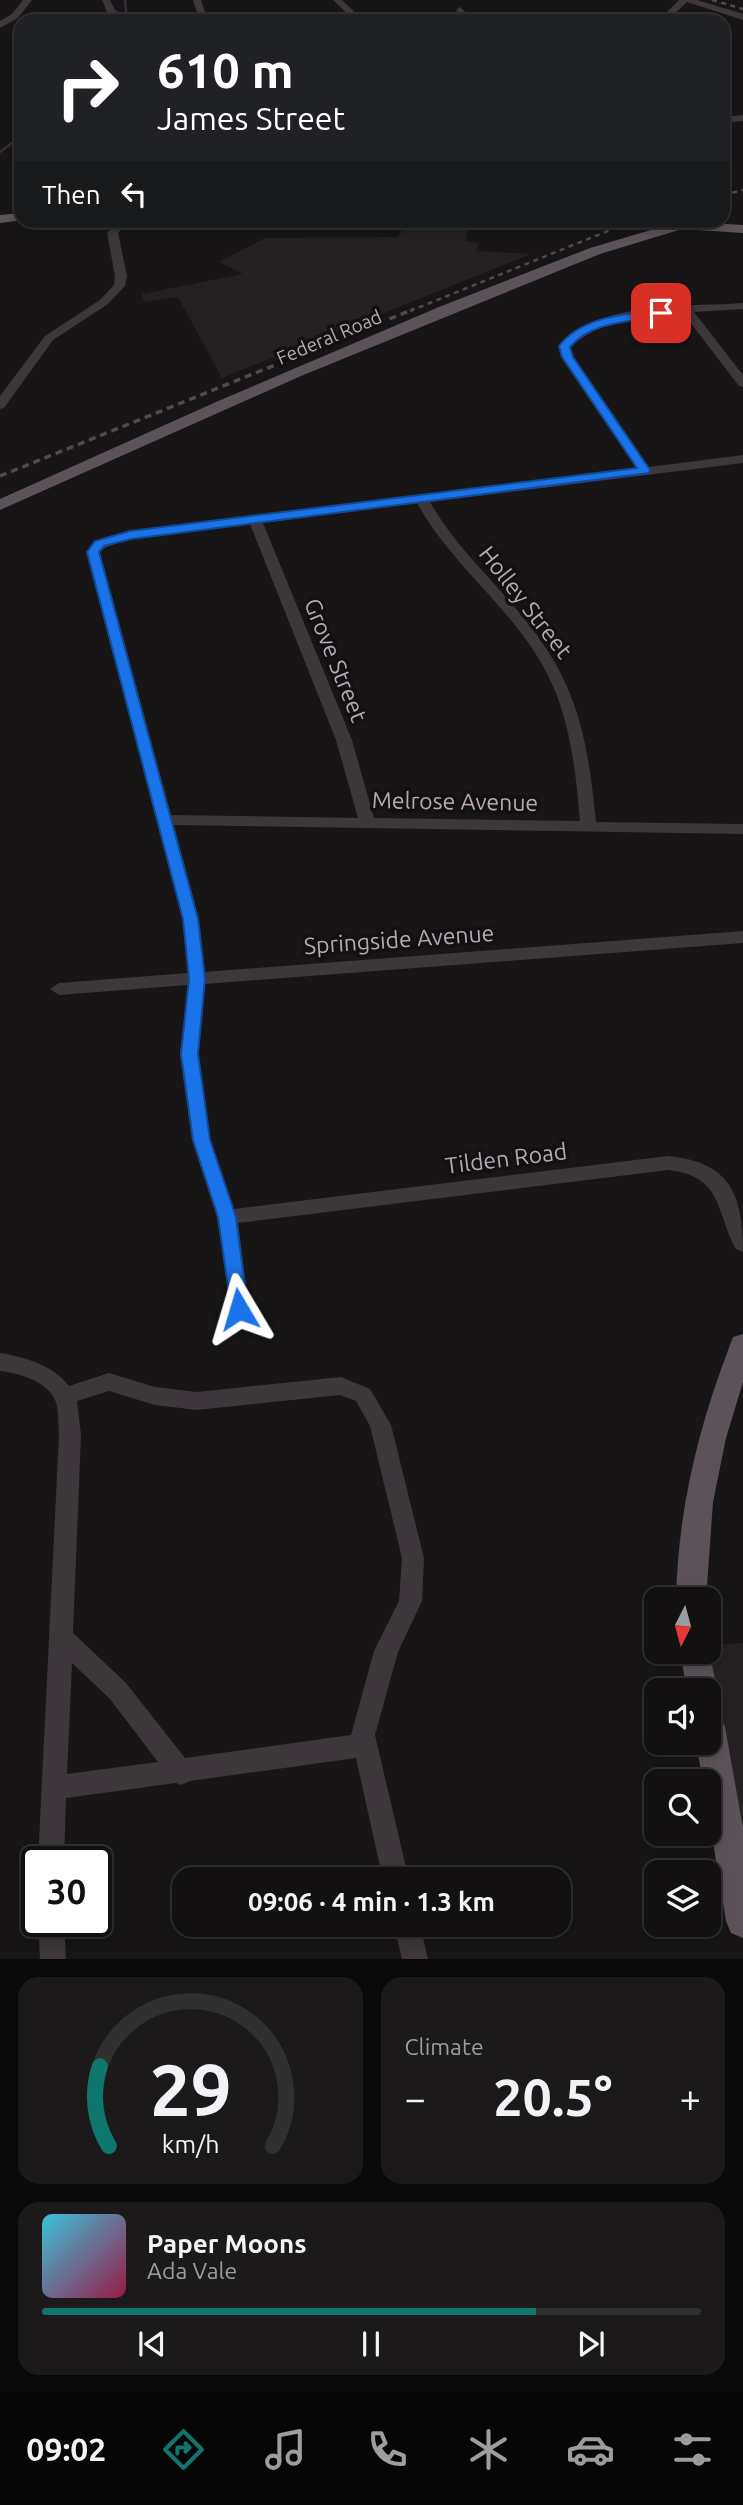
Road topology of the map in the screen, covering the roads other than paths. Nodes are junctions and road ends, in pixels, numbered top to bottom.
1 (106, 0) edge
2 (337, 0) edge
3 (686, 0) edge
4 (460, 10) dead end
5 (116, 14) edge
6 (352, 14) edge
7 (464, 14) edge
8 (670, 14) edge
9 (743, 17) edge
10 (117, 228) edge
11 (671, 228) edge
12 (743, 306) edge
13 (687, 311) junction
14 (743, 383) edge
15 (0, 405) edge
16 (743, 459) edge
17 (645, 470) junction
18 (421, 498) junction
19 (0, 505) edge
20 (255, 519) junction
21 (165, 820) junction
22 (367, 821) junction
23 (588, 826) junction
24 (743, 829) edge
25 (743, 937) edge
26 (197, 979) junction
27 (59, 989) dead end
28 (227, 1217) junction
29 (743, 1244) edge
30 (239, 1309) dead end
31 (743, 1345) edge
32 (0, 1362) edge
33 (64, 1396) junction
34 (691, 1587) edge
35 (61, 1637) junction
36 (365, 1745) junction
37 (714, 1755) edge
38 (181, 1773) junction
39 (54, 1788) junction
40 (52, 1846) edge
41 (393, 1867) edge
42 (743, 1921) edge
43 (51, 1937) edge
44 (410, 1937) edge
45 (52, 1959) edge
46 (415, 1959) edge

1 - 5 street
2 - 6 street
3 - 8 street
3 - 9 street
4 - 7 street
10 - 15 street
11 - 19 main road, Federal Road
12 - 13 street
13 - 14 street
13 - 17 street
16 - 17 street
17 - 18 street
18 - 20 street
18 - 23 street, Holley Street
20 - 21 street
20 - 22 street, Grove Street
21 - 22 street, Melrose Avenue
21 - 26 street
22 - 23 street, Melrose Avenue
23 - 24 street, Melrose Avenue
25 - 26 street, Springside Avenue
26 - 27 street, Springside Avenue
26 - 28 street
28 - 29 street, Tilden Road
28 - 30 street
31 - 34 main road
32 - 33 street
33 - 35 street
33 - 36 street
35 - 38 street
35 - 39 street
36 - 38 street
36 - 41 street
37 - 42 main road
38 - 39 street
39 - 40 street
43 - 45 street
44 - 46 street

